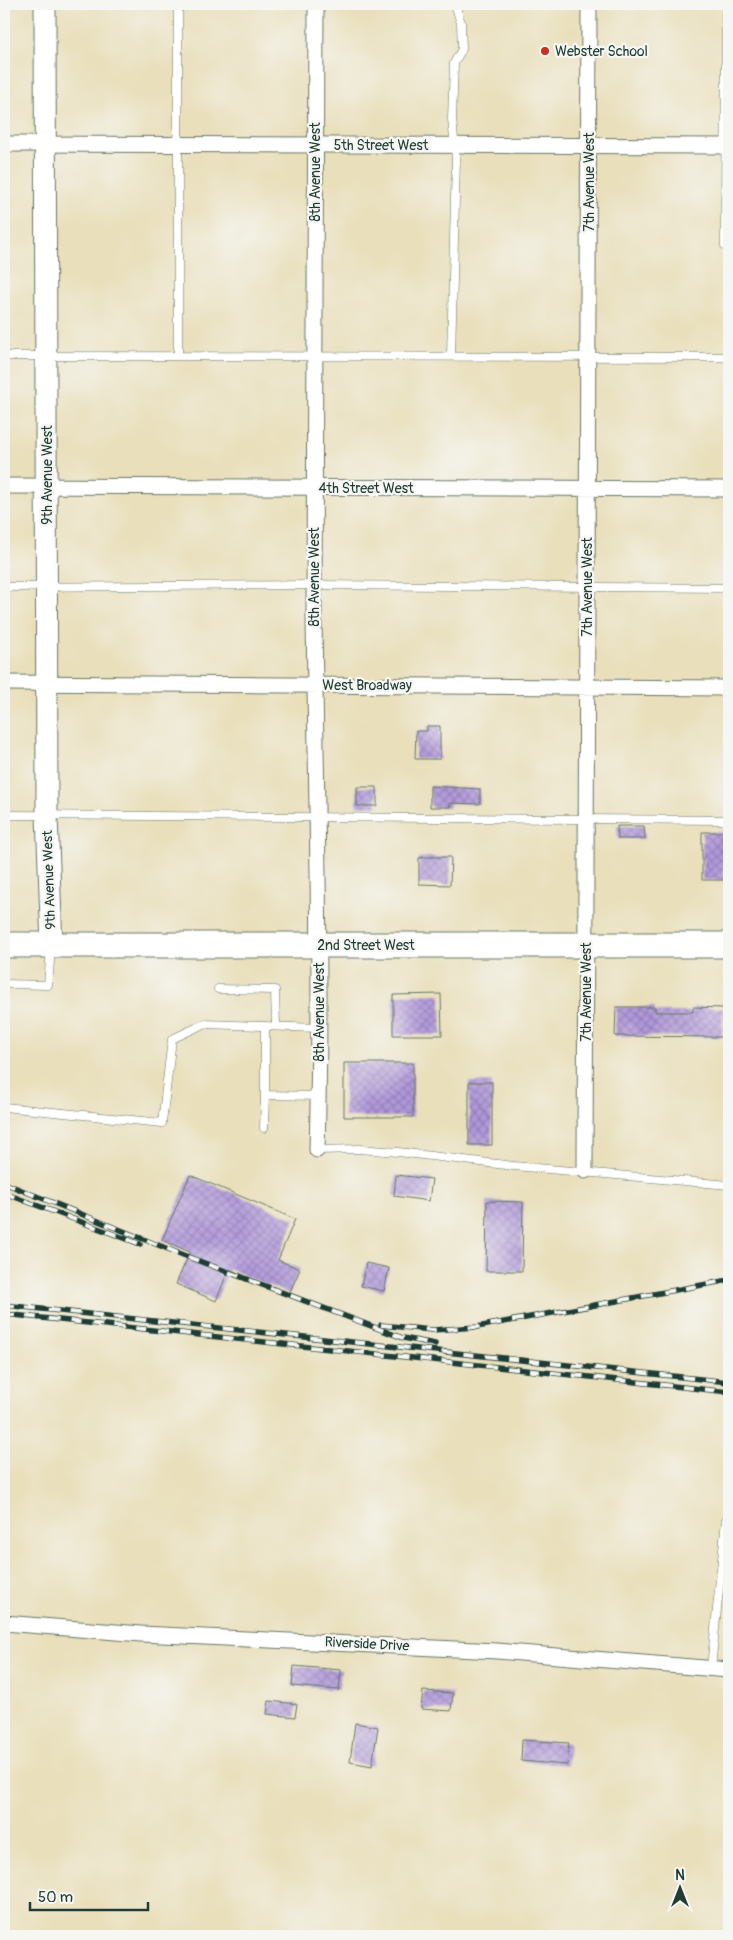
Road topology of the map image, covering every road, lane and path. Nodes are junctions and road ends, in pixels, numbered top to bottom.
1 (46, 4) edge
2 (178, 4) edge
3 (316, 4) edge
4 (455, 4) edge
5 (589, 4) edge
6 (726, 4) edge
7 (4, 144) edge
8 (46, 144) junction
9 (178, 145) junction
10 (315, 145) junction
11 (455, 145) junction
12 (589, 145) junction
13 (728, 146) edge
14 (725, 246) dead end
15 (4, 356) edge
16 (47, 356) junction
17 (178, 356) junction
18 (314, 356) junction
19 (451, 356) junction
20 (588, 356) junction
21 (729, 356) edge
22 (4, 486) edge
23 (47, 486) junction
24 (314, 488) junction
25 (588, 489) junction
26 (729, 489) edge
27 (314, 586) junction
28 (587, 586) junction
29 (4, 587) edge
30 (48, 587) junction
31 (729, 588) edge
32 (4, 683) edge
33 (47, 683) junction
34 (315, 685) junction
35 (587, 687) junction
36 (729, 688) edge
37 (4, 815) edge
38 (47, 815) junction
39 (316, 817) junction
40 (587, 819) junction
41 (729, 820) edge
42 (4, 945) edge
43 (320, 945) junction
44 (586, 945) junction
45 (729, 945) edge
46 (52, 946) junction
47 (4, 984) edge
48 (218, 989) dead end
49 (264, 1026) junction
50 (276, 1026) junction
51 (319, 1028) junction
52 (265, 1095) junction
53 (319, 1096) junction
54 (4, 1108) edge
55 (264, 1128) dead end
56 (318, 1150) joint
57 (585, 1171) junction
58 (729, 1185) edge
59 (726, 1520) dead end
60 (4, 1622) edge
61 (711, 1668) junction
62 (729, 1670) edge

1 - 8 street, 9th Avenue West
2 - 9 lane
3 - 10 street, 8th Avenue West
4 - 11 lane
5 - 12 street, 7th Avenue West
6 - 13 lane
7 - 8 street, 5th Street West
8 - 9 street, 5th Street West
8 - 16 street, 9th Avenue West
9 - 10 street, 5th Street West
9 - 17 lane
10 - 11 street, 5th Street West
10 - 18 street, 8th Avenue West
11 - 12 street, 5th Street West
11 - 19 lane
12 - 13 street, 5th Street West
12 - 20 street, 7th Avenue West
13 - 14 lane
15 - 16 lane
16 - 17 lane
16 - 23 street, 9th Avenue West
17 - 18 lane
18 - 19 lane
18 - 24 street, 8th Avenue West
19 - 20 lane
20 - 21 lane
20 - 25 street, 7th Avenue West
22 - 23 street, 4th Street West
23 - 24 street, 4th Street West
23 - 30 street, 9th Avenue West
24 - 25 street, 4th Street West
24 - 27 street, 8th Avenue West
25 - 26 street, 4th Street West
25 - 28 street, 7th Avenue West
27 - 28 lane
27 - 30 lane
27 - 34 street, 8th Avenue West
28 - 31 lane
28 - 35 street, 7th Avenue West
29 - 30 lane
30 - 33 street, 9th Avenue West
32 - 33 street, West Broadway
33 - 34 street, West Broadway
33 - 38 street, 9th Avenue West
34 - 35 street, West Broadway
34 - 39 street, 8th Avenue West
35 - 36 street, West Broadway
35 - 40 street, 7th Avenue West
37 - 38 lane
38 - 39 lane
38 - 46 street, 9th Avenue West
39 - 40 lane
39 - 43 street, 8th Avenue West
40 - 41 lane
40 - 44 street, 7th Avenue West
42 - 46 main road, 2nd Street West
43 - 44 main road, 2nd Street West
43 - 46 main road, 2nd Street West
43 - 51 street, 8th Avenue West
44 - 45 main road, 2nd Street West
44 - 57 street, 7th Avenue West
46 - 47 lane
48 - 50 lane
49 - 50 lane
49 - 52 lane
49 - 54 lane
50 - 51 lane
51 - 53 street, 8th Avenue West
52 - 53 lane
52 - 55 lane
53 - 56 street, 8th Avenue West
56 - 57 lane
57 - 58 lane
59 - 61 lane
60 - 61 street, Riverside Drive
61 - 62 street, Riverside Drive

